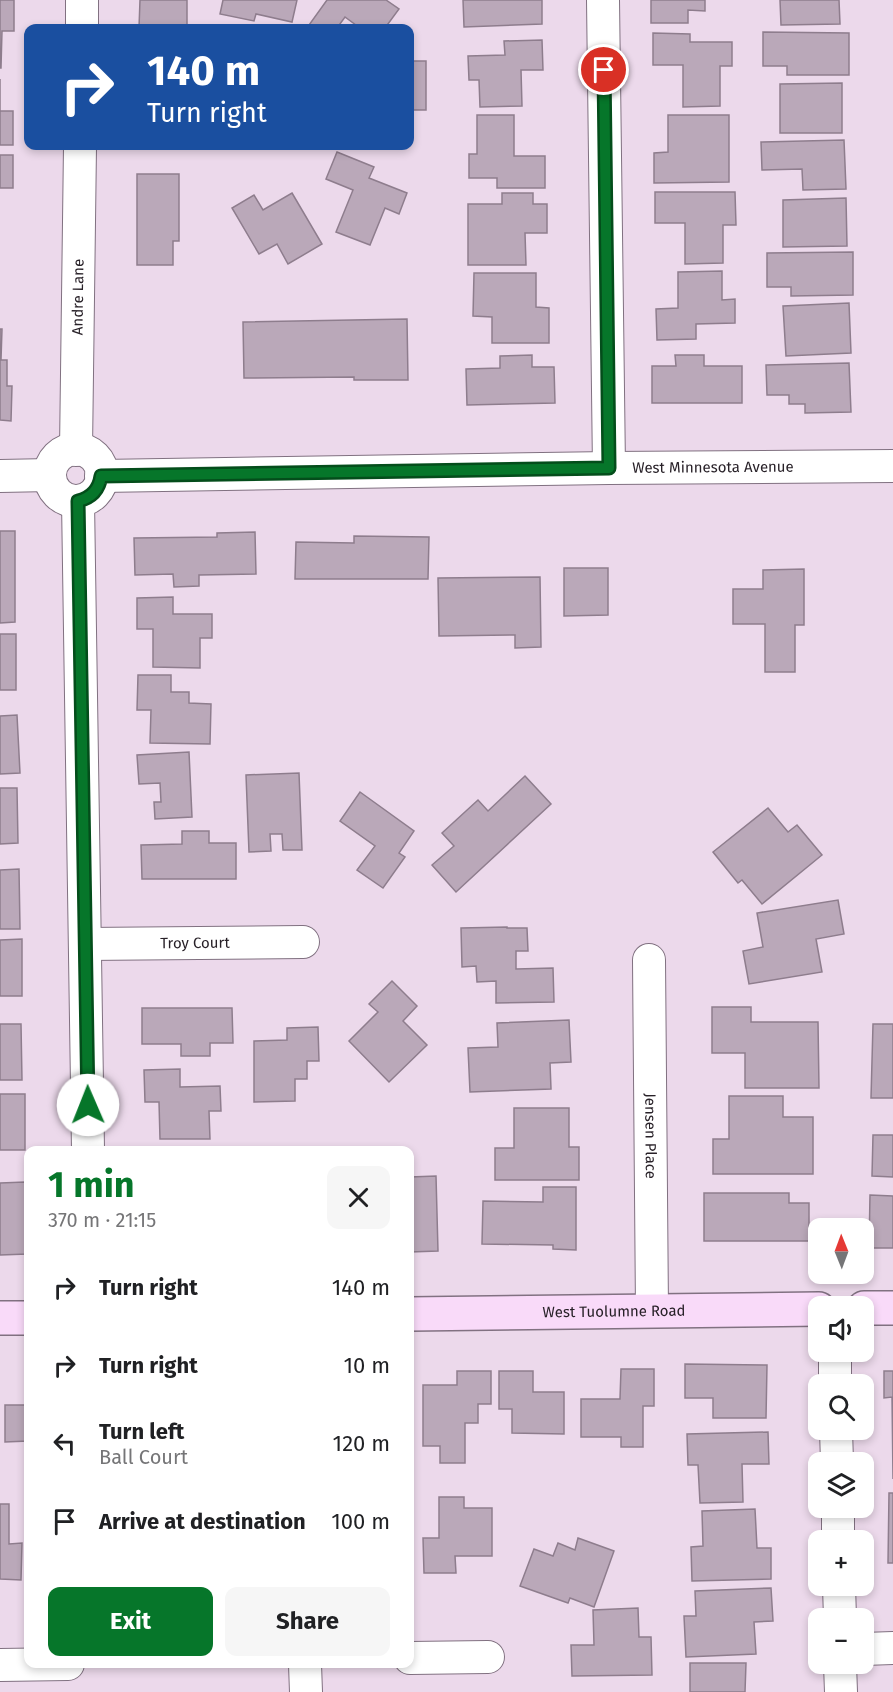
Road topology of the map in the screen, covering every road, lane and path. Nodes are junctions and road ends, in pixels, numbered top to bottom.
1 (82, 0) edge
2 (603, 0) edge
3 (82, 24) edge
4 (80, 150) edge
5 (76, 450) junction
6 (893, 466) edge
7 (609, 468) junction
8 (50, 475) junction
9 (0, 476) edge
10 (101, 476) junction
11 (78, 501) junction
12 (303, 942) dead end
13 (85, 944) junction
14 (649, 960) dead end
15 (88, 1146) edge
16 (874, 1308) edge
17 (893, 1308) edge
18 (808, 1309) edge
19 (652, 1311) junction
20 (414, 1314) edge
21 (0, 1318) edge
22 (24, 1318) edge
23 (893, 1648) edge
24 (874, 1649) edge
25 (488, 1656) dead end
26 (414, 1658) edge
27 (0, 1665) edge
28 (24, 1665) edge
29 (306, 1668) edge
30 (840, 1674) edge
31 (306, 1692) edge
32 (841, 1692) edge

1 - 3 street
2 - 7 street
4 - 5 street, Andre Lane
5 - 8 street
5 - 10 street
6 - 7 street, West Minnesota Avenue
7 - 10 street, West Minnesota Avenue
8 - 9 street
8 - 11 street
10 - 11 street
11 - 13 street
12 - 13 street, Troy Court
13 - 15 street
14 - 19 street, Jensen Place
16 - 17 street
18 - 19 street, West Tuolumne Road
19 - 20 street, West Tuolumne Road
21 - 22 street
23 - 24 street
25 - 26 street
27 - 28 street
29 - 31 street
30 - 32 street

